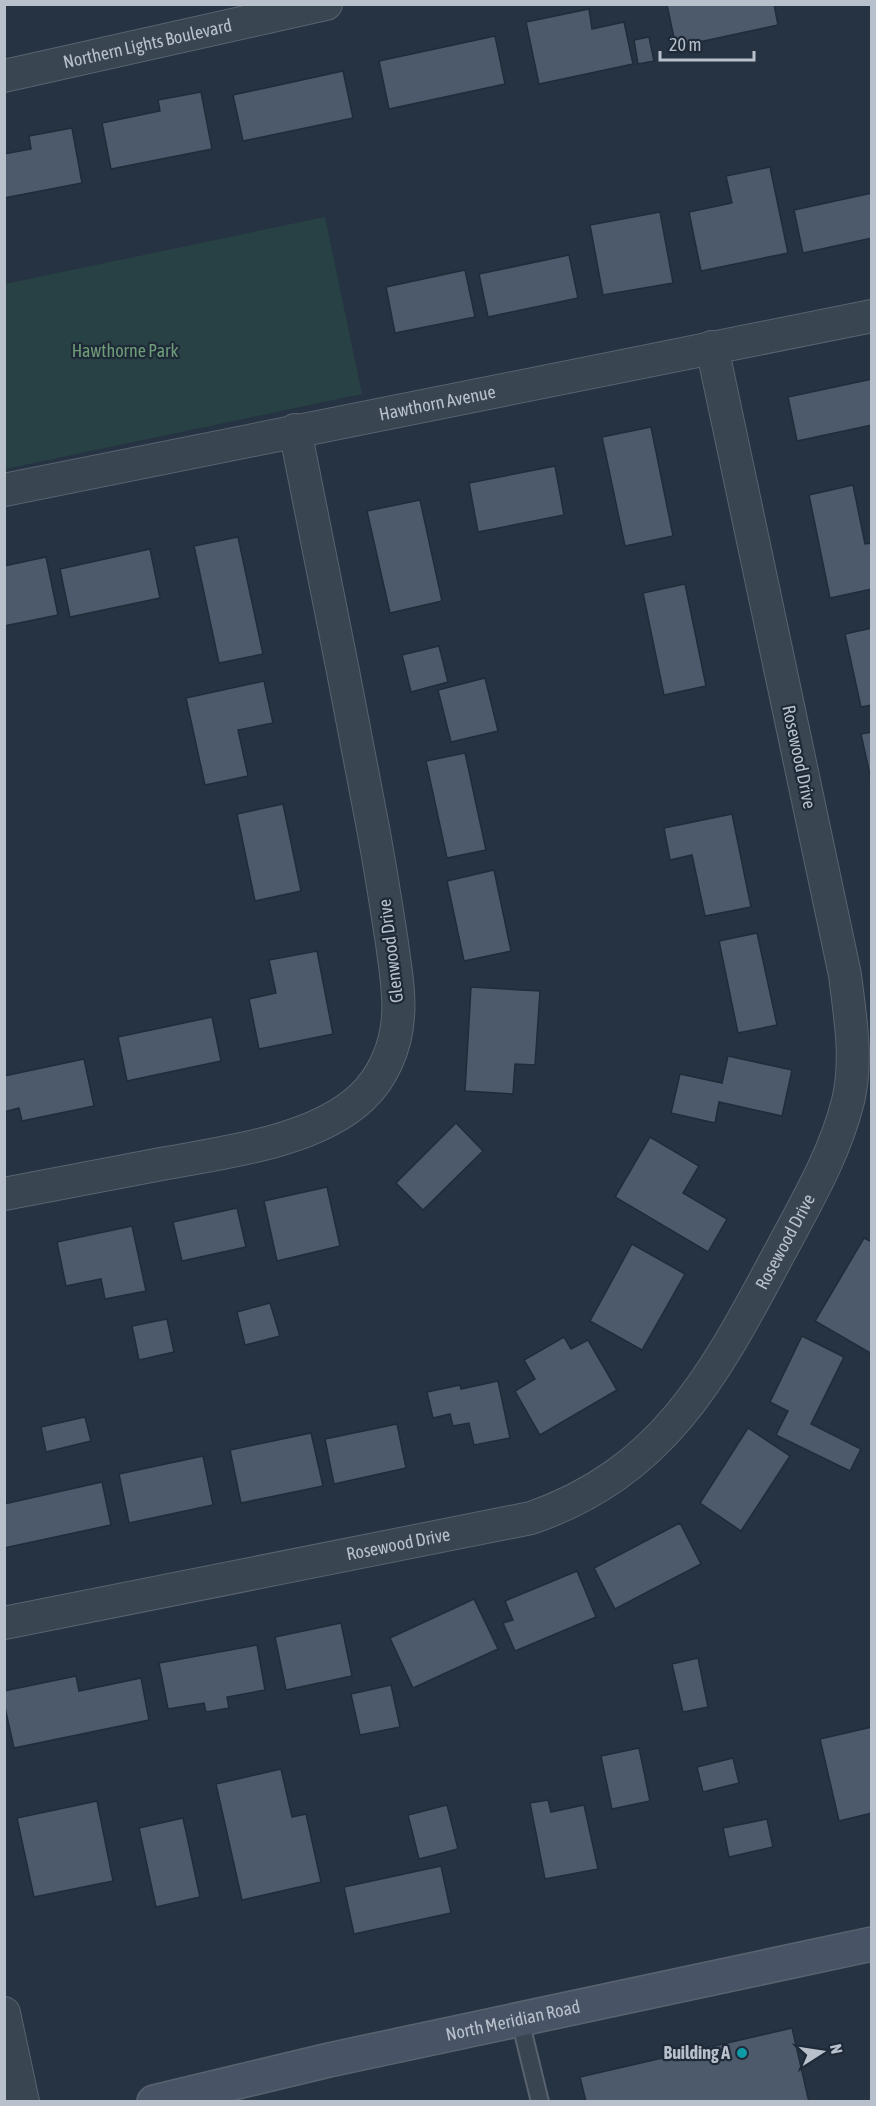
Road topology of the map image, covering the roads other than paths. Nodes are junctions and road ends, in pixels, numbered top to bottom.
1 (326, 4) edge
2 (4, 76) edge
3 (872, 316) edge
4 (712, 347) junction
5 (295, 430) junction
6 (4, 490) edge
7 (4, 1194) edge
8 (4, 1623) edge
9 (872, 1944) edge
10 (4, 2013) edge
11 (520, 2020) junction
12 (23, 2102) edge
13 (153, 2102) edge
14 (540, 2102) edge

1 - 2 street, Northern Lights Boulevard
3 - 4 street, Hawthorn Avenue
4 - 5 street, Hawthorn Avenue
4 - 8 street, Rosewood Drive
5 - 6 street, Hawthorn Avenue
5 - 7 street, Glenwood Drive
9 - 11 main road, North Meridian Road
10 - 12 street
11 - 13 main road, North Meridian Road
11 - 14 lane

